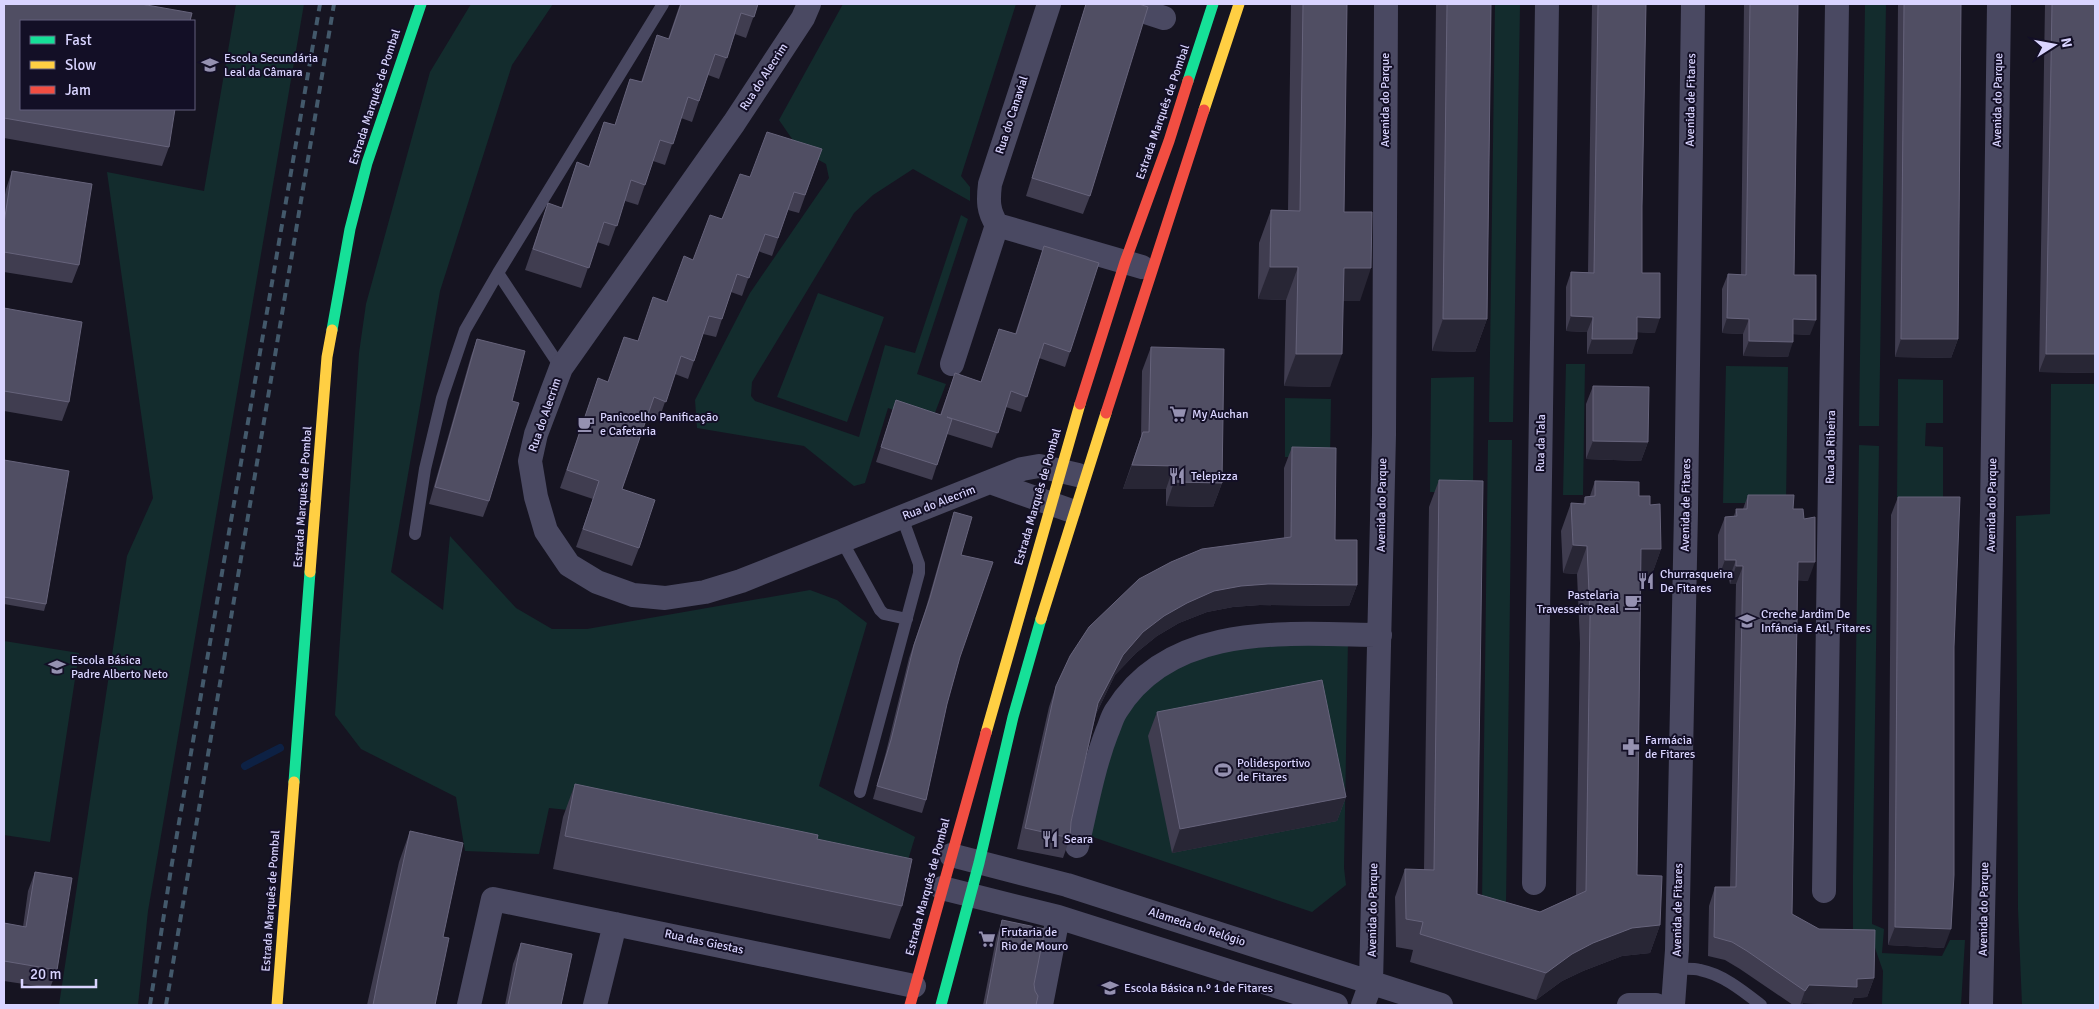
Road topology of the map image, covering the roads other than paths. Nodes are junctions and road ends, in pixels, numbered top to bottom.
1 (421, 4) edge
2 (663, 4) edge
3 (809, 4) edge
4 (1048, 4) edge
5 (1121, 4) edge
6 (1213, 4) edge
7 (1239, 4) edge
8 (1386, 4) edge
9 (1547, 4) edge
10 (1693, 4) edge
11 (1838, 4) edge
12 (1999, 4) edge
13 (1164, 18) dead end
14 (997, 226) junction
15 (1125, 262) junction
16 (1151, 270) junction
17 (498, 273) junction
18 (952, 364) dead end
19 (562, 368) junction
20 (1060, 470) junction
21 (1086, 478) junction
22 (990, 482) junction
23 (1050, 504) junction
24 (1075, 512) junction
25 (902, 517) junction
26 (415, 534) dead end
27 (842, 541) junction
28 (907, 619) junction
29 (1380, 635) junction
30 (860, 792) dead end
31 (1077, 846) dead end
32 (950, 856) junction
33 (979, 863) junction
34 (1534, 883) dead end
35 (942, 888) junction
36 (1824, 891) dead end
37 (970, 895) junction
38 (1058, 917) junction
39 (615, 924) junction
40 (1676, 969) junction
41 (1371, 983) junction
42 (912, 996) edge
43 (277, 1005) edge
44 (469, 1005) edge
45 (595, 1005) edge
46 (942, 1005) edge
47 (1041, 1005) edge
48 (1336, 1005) edge
49 (1363, 1005) edge
50 (1441, 1005) edge
51 (1628, 1005) edge
52 (1656, 1005) edge
53 (1673, 1005) edge
54 (1761, 1005) edge
55 (1981, 1005) edge

1 - 43 street, Estrada Marquês de Pombal
2 - 17 lane
3 - 19 street, Rua do Alecrim
4 - 14 street, Rua do Canavial
5 - 13 street
6 - 15 street, Estrada Marquês de Pombal
7 - 16 street
8 - 29 street, Avenida do Parque
9 - 34 street, Rua da Tala
10 - 40 street, Avenida de Fitares
11 - 36 street, Rua da Ribeira
12 - 55 street, Avenida do Parque
14 - 15 street
14 - 18 street
15 - 16 street
15 - 20 street, Estrada Marquês de Pombal
16 - 21 street
17 - 19 lane
17 - 26 lane
19 - 27 street, Rua do Alecrim
20 - 21 street, Rua do Alecrim
20 - 22 street, Rua do Alecrim
20 - 23 street, Estrada Marquês de Pombal
21 - 24 street
22 - 23 street, Rua do Alecrim
22 - 25 street, Rua do Alecrim
23 - 24 street, Rua do Alecrim
23 - 32 street, Estrada Marquês de Pombal
24 - 33 street
25 - 27 street, Rua do Alecrim
25 - 28 lane
27 - 28 lane
28 - 30 lane
29 - 31 street
29 - 41 street, Avenida do Parque
32 - 33 street, Alameda do Relógio
32 - 35 street, Estrada Marquês de Pombal
33 - 37 street
33 - 41 street, Alameda do Relógio
35 - 37 street
35 - 42 street, Estrada Marquês de Pombal
37 - 38 street
37 - 46 street
38 - 47 street
38 - 48 street
39 - 42 street, Rua das Giestas
39 - 44 street, Rua das Giestas
39 - 45 street
40 - 53 street, Avenida de Fitares
40 - 54 lane
41 - 49 street, Avenida do Parque
41 - 50 street, Alameda do Relógio
51 - 52 street

